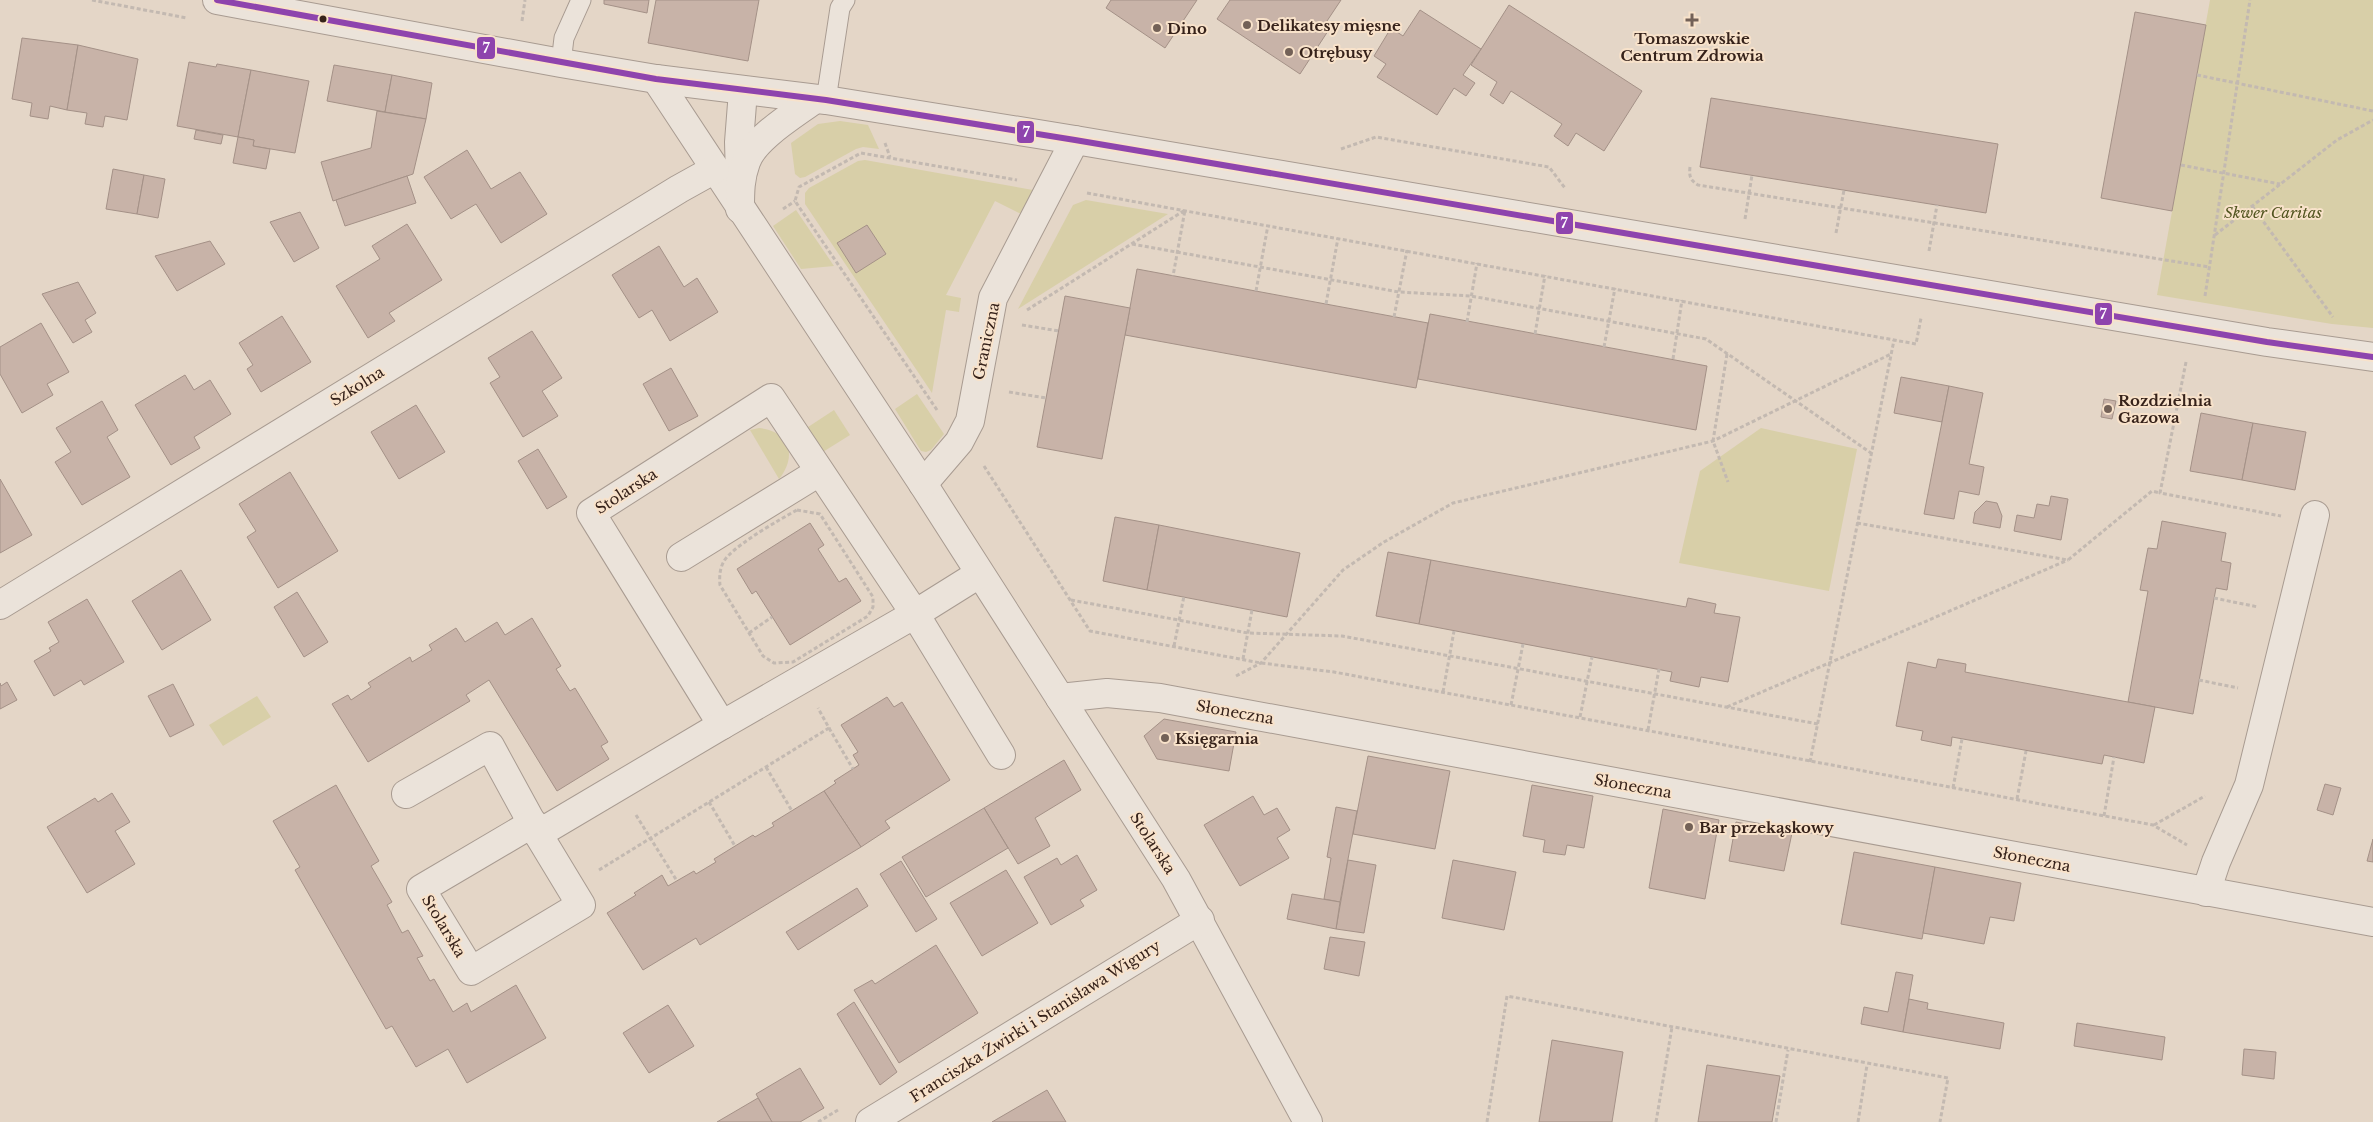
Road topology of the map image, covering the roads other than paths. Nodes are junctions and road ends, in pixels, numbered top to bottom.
1 (217, 0) edge
2 (581, 0) edge
3 (845, 0) edge
4 (561, 63) junction
5 (656, 79) junction
6 (710, 86) junction
7 (743, 91) junction
8 (821, 100) junction
9 (696, 139) junction
10 (1075, 140) junction
11 (715, 169) junction
12 (740, 196) junction
13 (2373, 357) edge
14 (819, 472) junction
15 (923, 484) junction
16 (2315, 515) dead end
17 (681, 557) dead end
18 (979, 574) junction
19 (0, 605) edge
20 (915, 614) junction
21 (1060, 698) junction
22 (722, 726) junction
23 (1001, 755) dead end
24 (406, 794) dead end
25 (536, 829) junction
26 (2206, 892) junction
27 (1200, 920) junction
28 (2373, 922) edge
29 (870, 1122) edge
30 (1308, 1122) edge

1 - 4 street
2 - 4 lane
3 - 8 lane
4 - 5 street
5 - 6 street
5 - 9 street, Stolarska
6 - 7 street
6 - 9 street
7 - 8 street
7 - 12 street
8 - 10 street
8 - 12 street
9 - 11 street, Stolarska
10 - 13 street
10 - 15 street, Graniczna
11 - 12 street, Stolarska
11 - 19 street, Szkolna
12 - 15 street, Stolarska
14 - 17 street
14 - 20 street, Stolarska
14 - 22 street, Stolarska
15 - 18 street, Stolarska
16 - 26 street
18 - 20 street, Stolarska
18 - 21 street, Stolarska
20 - 22 street, Stolarska
20 - 23 street, Stolarska
21 - 26 street, Słoneczna
21 - 27 street, Stolarska
22 - 25 street, Stolarska
24 - 25 street, Stolarska
25 - 25 street, Stolarska
26 - 28 street, Słoneczna
27 - 29 street, Franciszka Żwirki i Stanisława Wigury
27 - 30 street, Stolarska

